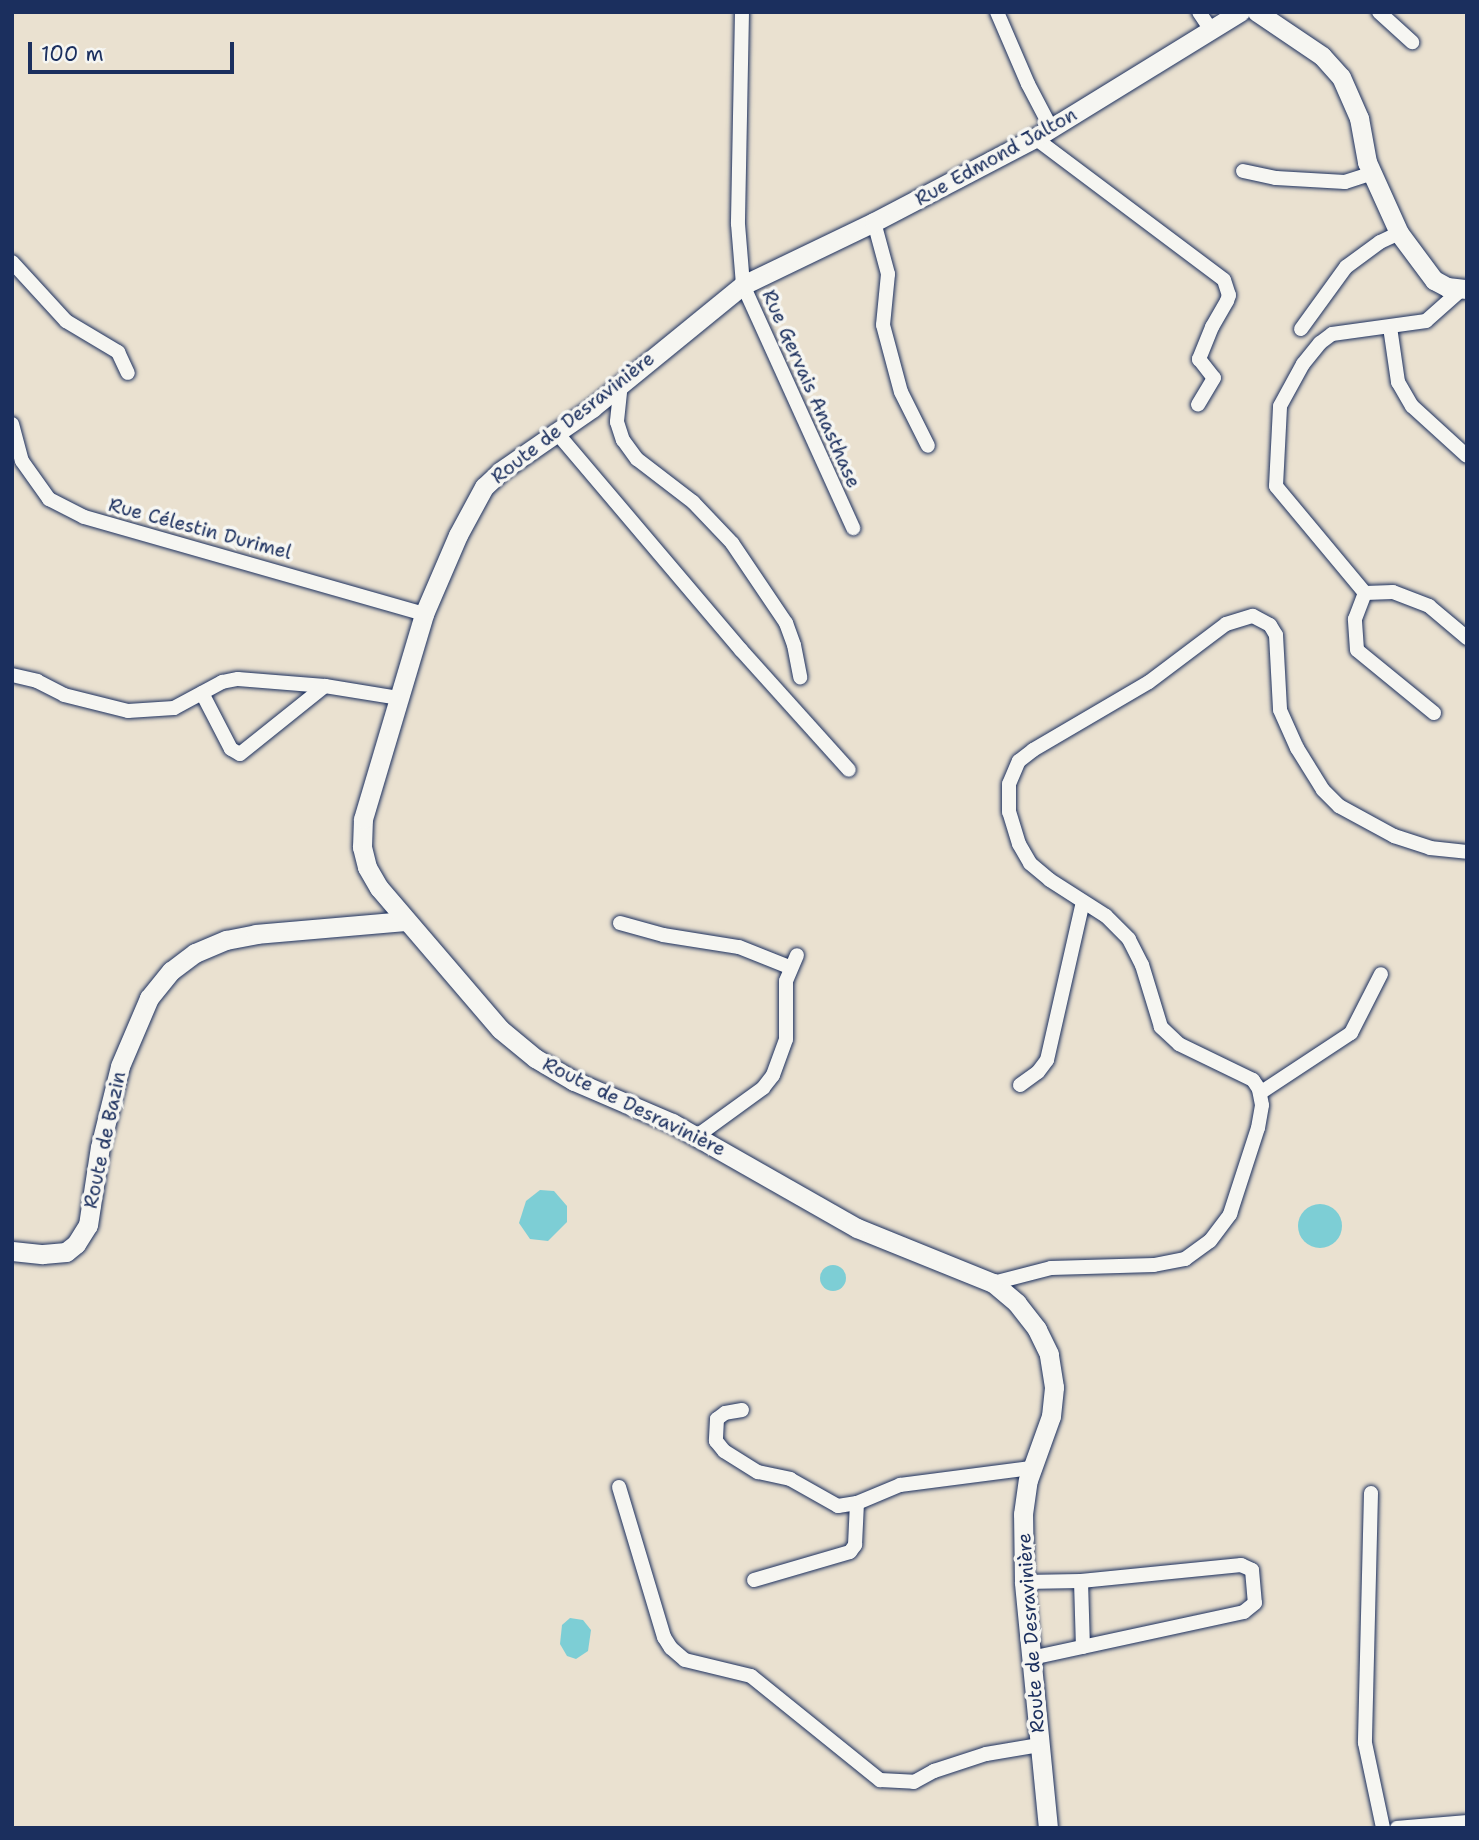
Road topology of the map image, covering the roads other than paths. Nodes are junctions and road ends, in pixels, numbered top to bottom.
1 (741, 12) edge
2 (998, 12) edge
3 (1199, 12) edge
4 (1240, 12) edge
5 (1257, 12) edge
6 (1379, 12) edge
7 (1211, 30) junction
8 (1412, 42) dead end
9 (1043, 133) junction
10 (1243, 171) dead end
11 (1372, 173) junction
12 (874, 222) junction
13 (1399, 233) junction
14 (12, 262) edge
15 (743, 285) junction
16 (1464, 289) edge
17 (1390, 327) junction
18 (1301, 329) dead end
19 (128, 373) dead end
20 (621, 383) junction
21 (1198, 405) dead end
22 (12, 424) edge
23 (556, 433) junction
24 (929, 446) dead end
25 (1467, 456) edge
26 (853, 528) dead end
27 (1365, 593) junction
28 (424, 614) junction
29 (1467, 638) edge
30 (12, 675) edge
31 (800, 677) dead end
32 (325, 686) junction
33 (202, 693) junction
34 (398, 698) junction
35 (1434, 713) dead end
36 (849, 770) dead end
37 (1467, 852) edge
38 (379, 888) junction
39 (1083, 902) junction
40 (404, 921) junction
41 (620, 923) dead end
42 (367, 925) junction
43 (1381, 974) dead end
44 (1020, 1085) dead end
45 (1260, 1093) junction
46 (697, 1136) junction
47 (12, 1251) edge
48 (993, 1283) junction
49 (741, 1410) dead end
50 (1031, 1468) junction
51 (619, 1487) dead end
52 (1371, 1493) dead end
53 (856, 1503) junction
54 (754, 1580) dead end
55 (1081, 1581) junction
56 (1024, 1582) junction
57 (1083, 1647) junction
58 (1032, 1658) junction
59 (1039, 1745) junction
60 (1467, 1822) edge
61 (1048, 1828) edge
62 (1383, 1828) edge
63 (1397, 1828) edge

1 - 15 street, Rue Gervais Anasthase
2 - 9 street
3 - 7 street
4 - 7 street, Rue Edmond Jalton
5 - 11 street
6 - 8 street
7 - 9 street, Rue Edmond Jalton
9 - 12 street, Rue Edmond Jalton
9 - 21 street
10 - 11 street
11 - 13 street
12 - 15 street, Rue Edmond Jalton
12 - 24 street
13 - 16 street
13 - 18 street
14 - 19 street
15 - 20 street, Route de Desravinière
15 - 26 street, Rue Gervais Anasthase
16 - 17 street
17 - 25 street
17 - 27 street
20 - 23 street, Route de Desravinière
20 - 31 street
22 - 28 street, Rue Célestin Durimel
23 - 28 street, Route de Desravinière
23 - 36 street
27 - 29 street
27 - 35 street
28 - 34 street, Route de Desravinière
30 - 33 street
32 - 33 street
32 - 33 street
32 - 34 street
34 - 38 street, Route de Desravinière
37 - 39 street
38 - 40 street, Route de Desravinière
38 - 42 street
39 - 44 street
39 - 45 street
40 - 42 street, Route de Bazin
40 - 46 street, Route de Desravinière
41 - 46 street
42 - 47 street, Route de Bazin
43 - 45 street
45 - 48 street
46 - 48 street, Route de Desravinière
48 - 50 street, Route de Desravinière
49 - 53 street
50 - 53 street
50 - 56 street, Route de Desravinière
51 - 59 street
52 - 62 street
53 - 54 street
55 - 56 street
55 - 57 street
55 - 57 street
56 - 58 street, Route de Desravinière
57 - 58 street
58 - 59 street, Route de Desravinière
59 - 61 street, Route de Desravinière
60 - 63 street

